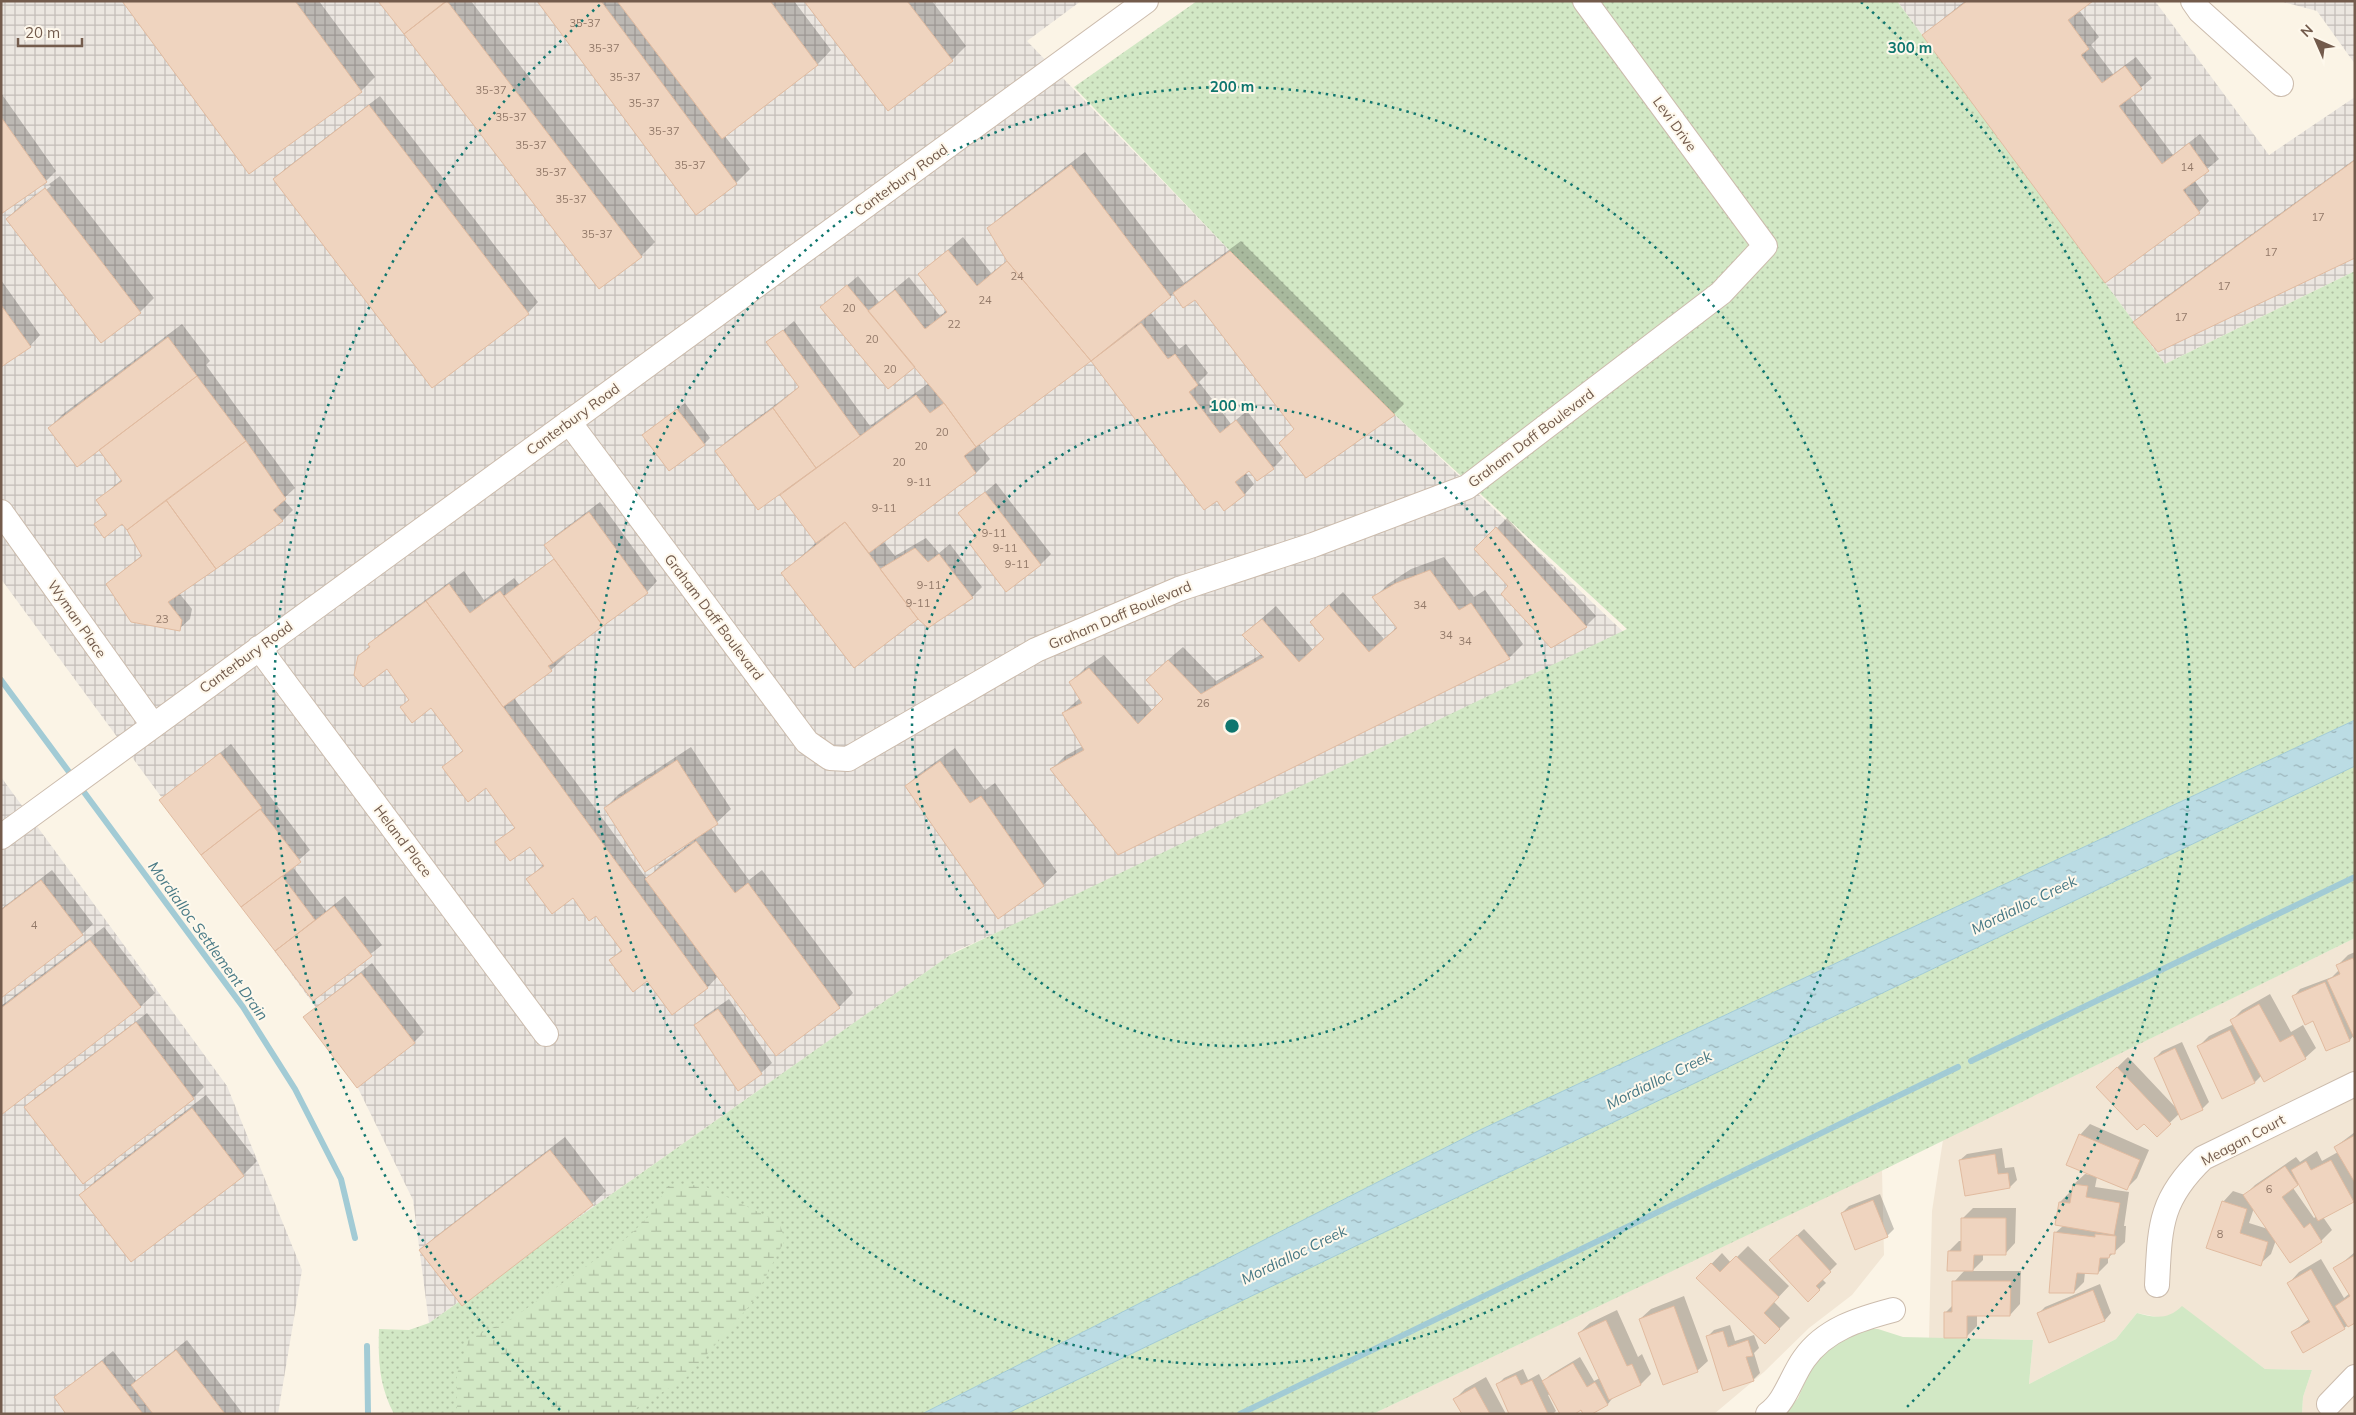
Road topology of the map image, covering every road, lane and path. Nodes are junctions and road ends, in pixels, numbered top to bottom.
1 (1146, 1) edge
2 (1585, 1) edge
3 (2193, 1) edge
4 (2281, 84) dead end
5 (1765, 246) joint
6 (569, 422) junction
7 (1, 512) edge
8 (259, 648) junction
9 (153, 725) junction
10 (1, 837) edge
11 (546, 1034) dead end
12 (2355, 1084) edge
13 (2157, 1285) dead end
14 (1893, 1310) dead end
15 (2355, 1377) edge
16 (2329, 1404) dead end
17 (1768, 1414) edge

1 - 6 street, Canterbury Road
2 - 5 street, Levi Drive
3 - 4 street
5 - 6 street, Graham Daff Boulevard
6 - 8 street, Canterbury Road
7 - 9 street, Wyman Place
8 - 9 street, Canterbury Road
8 - 11 street, Heland Place
9 - 10 street, Canterbury Road
12 - 13 street, Meagan Court
14 - 17 street
15 - 16 street

